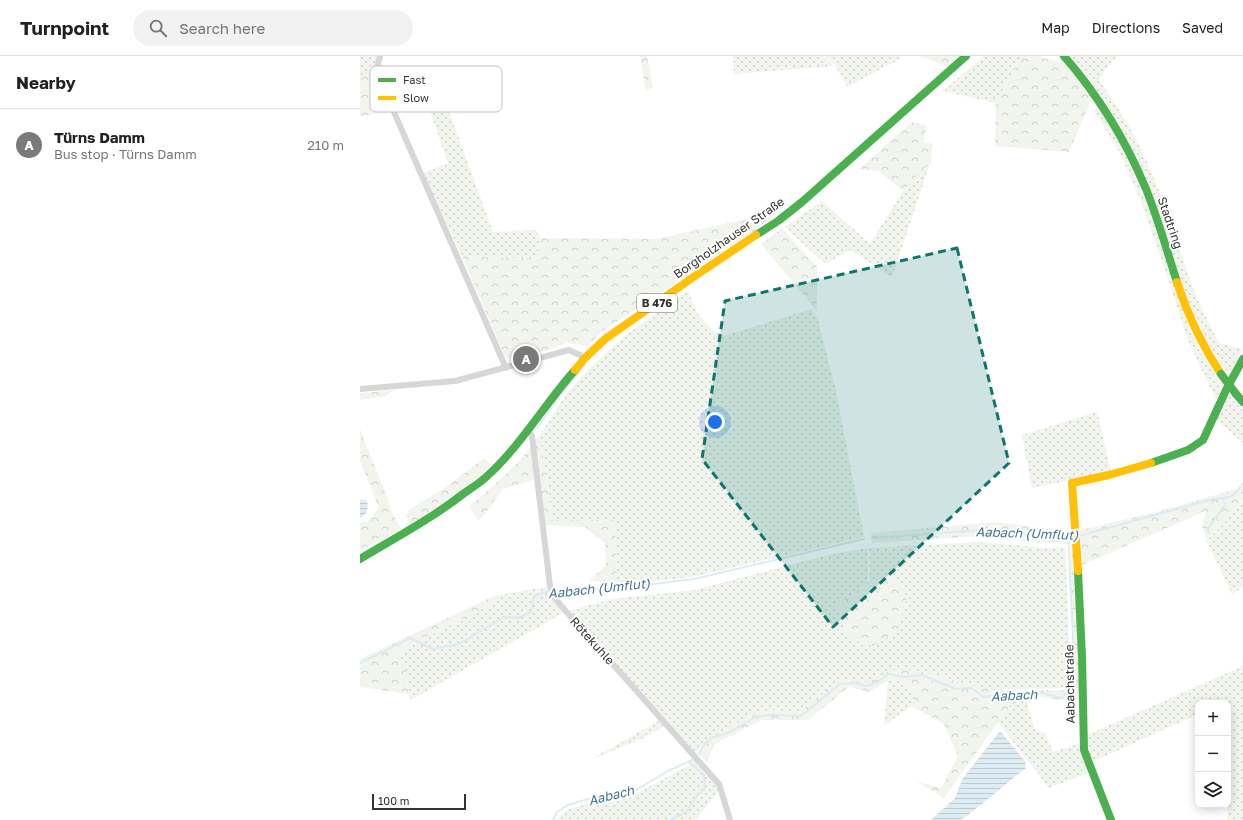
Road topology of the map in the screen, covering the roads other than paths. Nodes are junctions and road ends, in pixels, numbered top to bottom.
1 (380, 56) edge
2 (966, 56) edge
3 (1064, 56) edge
4 (378, 66) edge
5 (394, 112) edge
6 (584, 359) junction
7 (1243, 359) edge
8 (506, 368) junction
9 (360, 389) edge
10 (1243, 402) edge
11 (528, 430) junction
12 (360, 559) edge
13 (730, 820) edge
14 (1111, 820) edge

1 - 4 street
2 - 6 street, Borgholzhauser Straße / B 476
3 - 10 street, Stadtring, bridge
5 - 8 street
6 - 8 street
6 - 11 street, Borgholzhauser Straße / B 476
7 - 14 street, Aabachstraße
8 - 9 street
11 - 12 street, Borgholzhauser Straße / B 476
11 - 13 street, Rötekuhle

